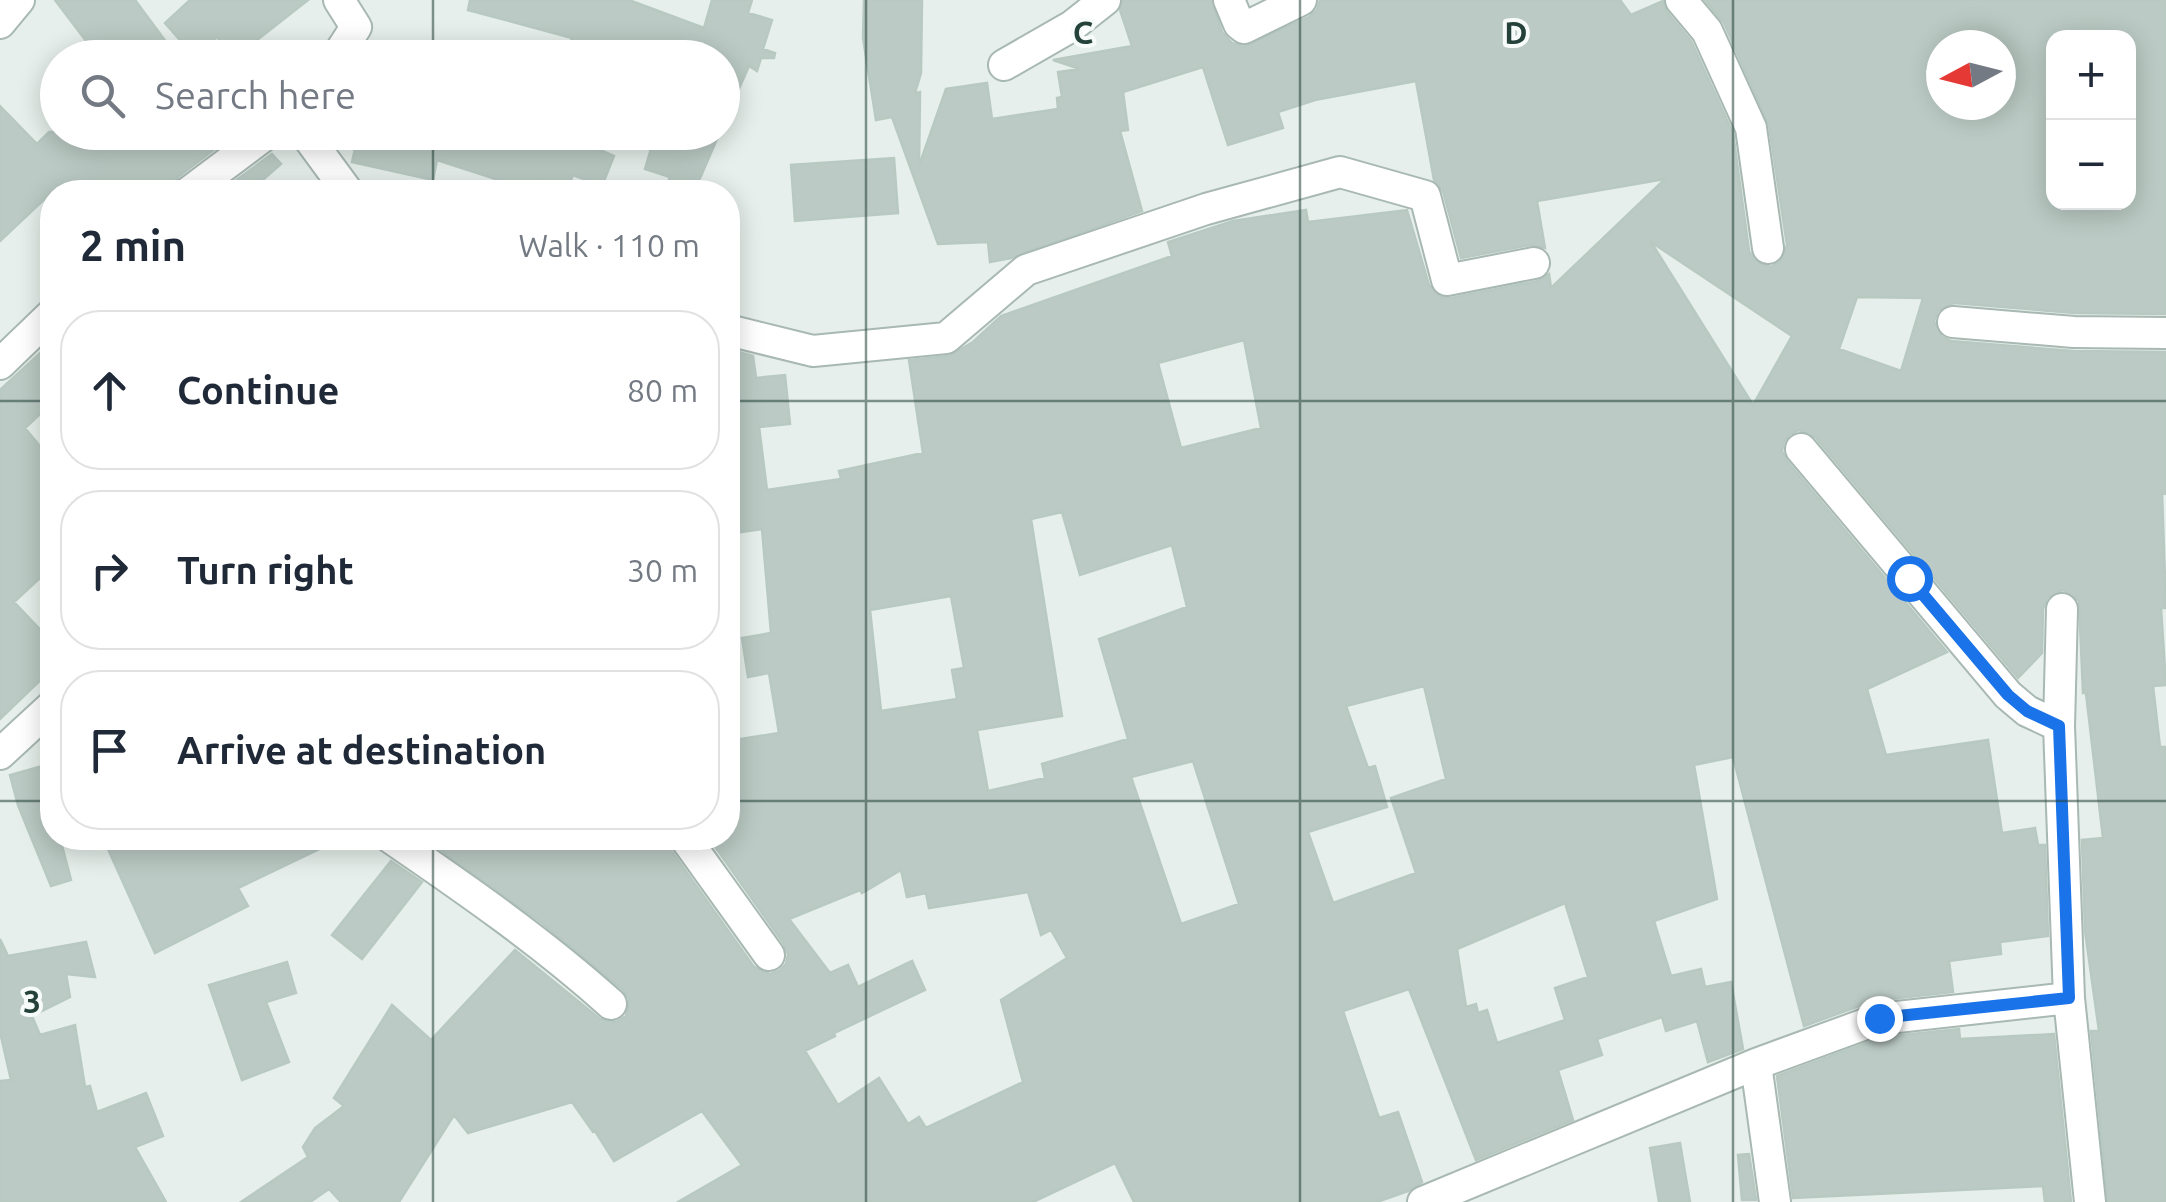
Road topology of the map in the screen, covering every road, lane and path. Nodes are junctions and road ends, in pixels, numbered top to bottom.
1 (19, 0) edge
2 (339, 0) edge
3 (1105, 0) edge
4 (1229, 0) edge
5 (1301, 0) edge
6 (1681, 0) edge
7 (0, 22) edge
8 (348, 40) edge
9 (1004, 64) dead end
10 (245, 150) edge
11 (317, 150) edge
12 (205, 180) edge
13 (339, 180) edge
14 (1768, 248) dead end
15 (1534, 263) dead end
16 (1953, 322) dead end
17 (40, 326) edge
18 (740, 333) edge
19 (2166, 333) edge
20 (0, 364) edge
21 (1801, 449) dead end
22 (2062, 609) dead end
23 (40, 717) edge
24 (2059, 726) junction
25 (0, 754) edge
26 (408, 850) edge
27 (694, 850) edge
28 (769, 955) dead end
29 (2069, 998) junction
30 (611, 1004) dead end
31 (1756, 1064) junction
32 (1423, 1202) edge
33 (1775, 1202) edge
34 (2090, 1202) edge

1 - 7 street
2 - 8 street
3 - 9 street
4 - 5 street
6 - 14 street
10 - 12 street
11 - 13 street
15 - 18 street
16 - 19 street
17 - 20 street
21 - 24 street
22 - 24 street
23 - 25 street
24 - 29 street
26 - 30 street
27 - 28 street
29 - 31 street
29 - 34 street
31 - 32 street
31 - 33 street

